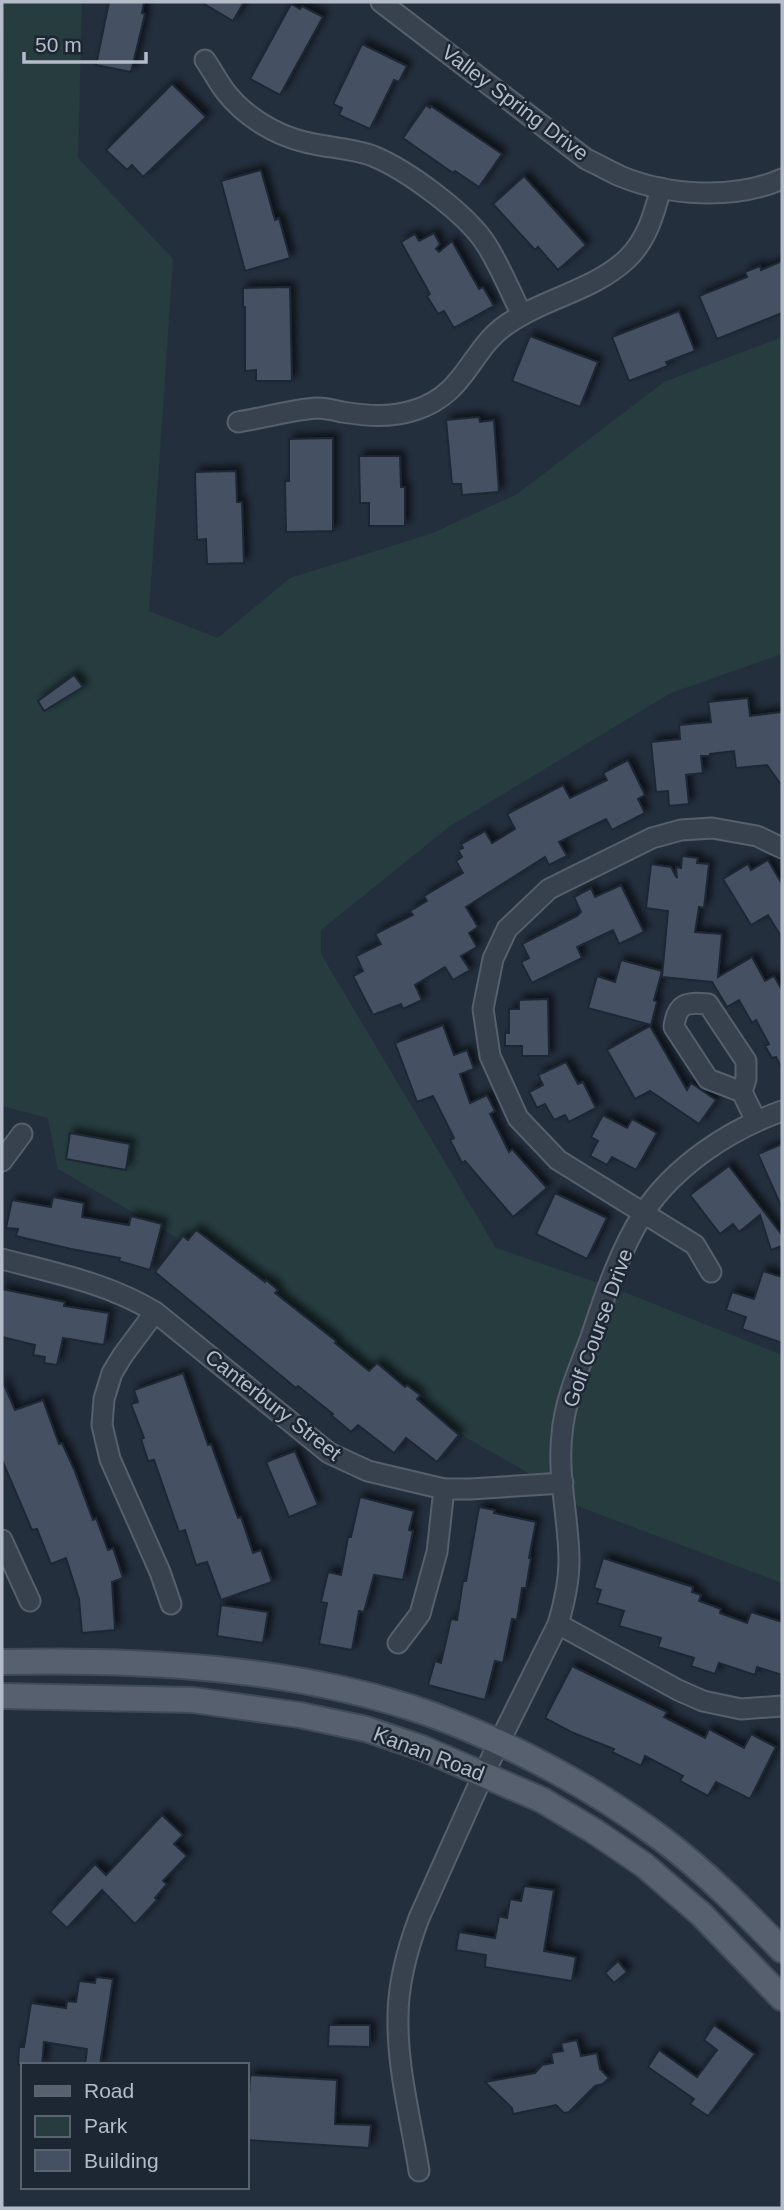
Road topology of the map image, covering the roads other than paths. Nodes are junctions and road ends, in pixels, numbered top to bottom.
1 (381, 2) edge
2 (205, 60) dead end
3 (782, 178) edge
4 (661, 188) junction
5 (522, 315) junction
6 (238, 422) dead end
7 (782, 848) edge
8 (742, 1092) junction
9 (782, 1111) edge
10 (756, 1121) junction
11 (23, 1134) dead end
12 (2, 1161) edge
13 (643, 1214) junction
14 (2, 1259) edge
15 (711, 1272) dead end
16 (155, 1312) junction
17 (563, 1483) junction
18 (444, 1489) junction
19 (2, 1540) edge
20 (30, 1601) dead end
21 (171, 1604) dead end
22 (558, 1624) junction
23 (398, 1643) dead end
24 (2, 1662) edge
25 (2, 1696) edge
26 (782, 1706) edge
27 (499, 1744) junction
28 (483, 1775) junction
29 (782, 1950) edge
30 (782, 1998) edge
31 (419, 2171) dead end

1 - 4 street, Valley Spring Drive
2 - 5 street
3 - 4 street, Valley Spring Drive
4 - 5 street
5 - 6 street
7 - 13 street
8 - 8 street
8 - 10 street
9 - 10 street, Golf Course Drive
10 - 13 street, Golf Course Drive
11 - 12 street
13 - 15 street
13 - 17 street, Golf Course Drive
14 - 16 street, Canterbury Street
16 - 18 street, Canterbury Street
16 - 21 street
17 - 18 street, Canterbury Street
17 - 22 street, Golf Course Drive
18 - 23 street
19 - 20 street
22 - 26 street
22 - 27 street, Golf Course Drive
24 - 27 main road, Kanan Road
25 - 28 main road, Kanan Road
27 - 28 street, Golf Course Drive
27 - 29 main road, Kanan Road
28 - 30 main road, Kanan Road
28 - 31 street, Golf Course Drive

